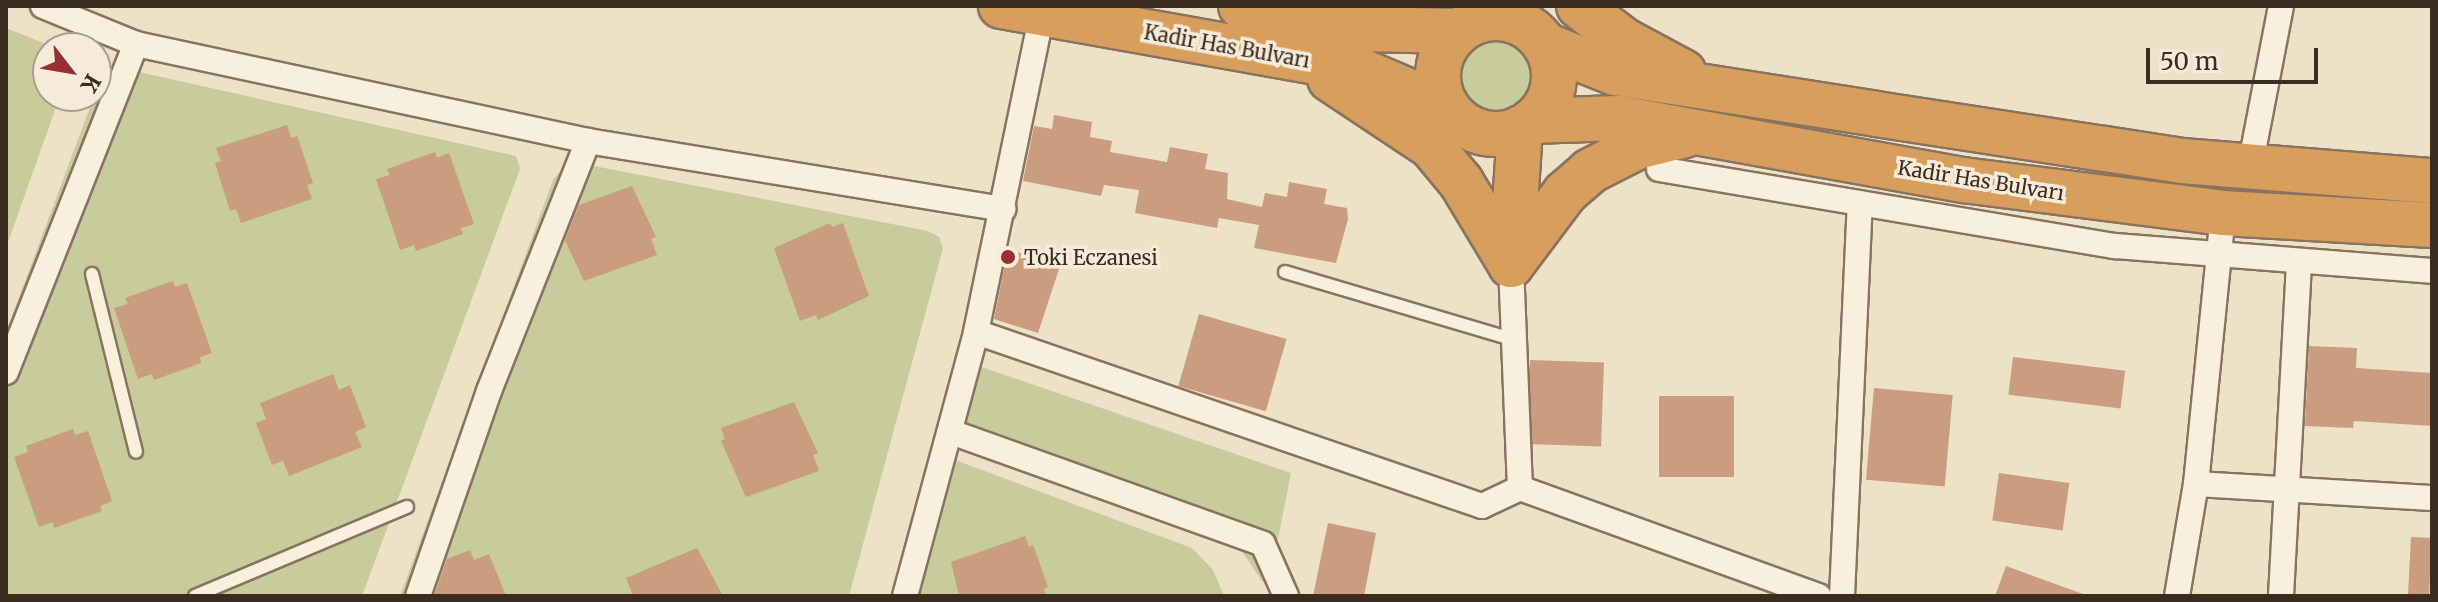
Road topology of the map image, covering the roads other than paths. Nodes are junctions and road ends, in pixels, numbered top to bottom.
1 (43, 6) edge
2 (1241, 6) edge
3 (1340, 6) edge
4 (1579, 6) edge
5 (2281, 6) edge
6 (1022, 10) edge
7 (1468, 20) edge
8 (1537, 28) edge
9 (1288, 36) junction
10 (136, 44) junction
11 (1742, 93) junction
12 (1456, 116) junction
13 (1526, 124) junction
14 (1707, 134) junction
15 (588, 141) junction
16 (2250, 167) junction
17 (1659, 169) dead end
18 (2432, 181) edge
19 (1885, 187) junction
20 (1860, 203) junction
21 (1003, 209) junction
22 (2432, 225) edge
23 (2221, 234) junction
24 (2299, 261) junction
25 (1511, 265) junction
26 (2432, 271) edge
27 (1285, 272) dead end
28 (92, 274) dead end
29 (976, 332) junction
30 (1514, 340) junction
31 (6, 372) edge
32 (951, 432) junction
33 (136, 452) dead end
34 (2196, 484) junction
35 (1520, 488) junction
36 (2289, 489) junction
37 (2432, 498) edge
38 (407, 507) dead end
39 (195, 596) edge
40 (418, 596) edge
41 (905, 596) edge
42 (1286, 596) edge
43 (1819, 596) edge
44 (1842, 596) edge
45 (2177, 596) edge
46 (2281, 596) edge

1 - 10 street
2 - 9 highway, Kadir Has Bulvarı
3 - 9 highway
4 - 11 highway
5 - 16 street
6 - 9 highway, Kadir Has Bulvarı
6 - 21 street
7 - 8 highway
7 - 9 highway, Kadir Has Bulvarı
7 - 12 highway
8 - 11 highway
8 - 13 highway
9 - 12 highway, Kadir Has Bulvarı
9 - 25 highway
10 - 15 street
10 - 31 street
11 - 16 highway
12 - 13 highway
12 - 25 highway
13 - 14 highway, Kadir Has Bulvarı
13 - 25 highway
14 - 19 highway, Kadir Has Bulvarı
14 - 25 highway
15 - 21 street
15 - 40 street
16 - 18 highway
17 - 20 street
19 - 20 street
19 - 23 highway, Kadir Has Bulvarı
20 - 44 street
21 - 29 street
22 - 23 highway, Kadir Has Bulvarı
23 - 24 street
23 - 34 street
24 - 26 street
24 - 36 street
25 - 30 street
27 - 30 lane
28 - 33 lane
29 - 32 street
29 - 35 street
30 - 35 street
32 - 41 street
32 - 42 street
34 - 36 street
34 - 45 street
35 - 43 street
36 - 37 street
36 - 46 street
38 - 39 lane

